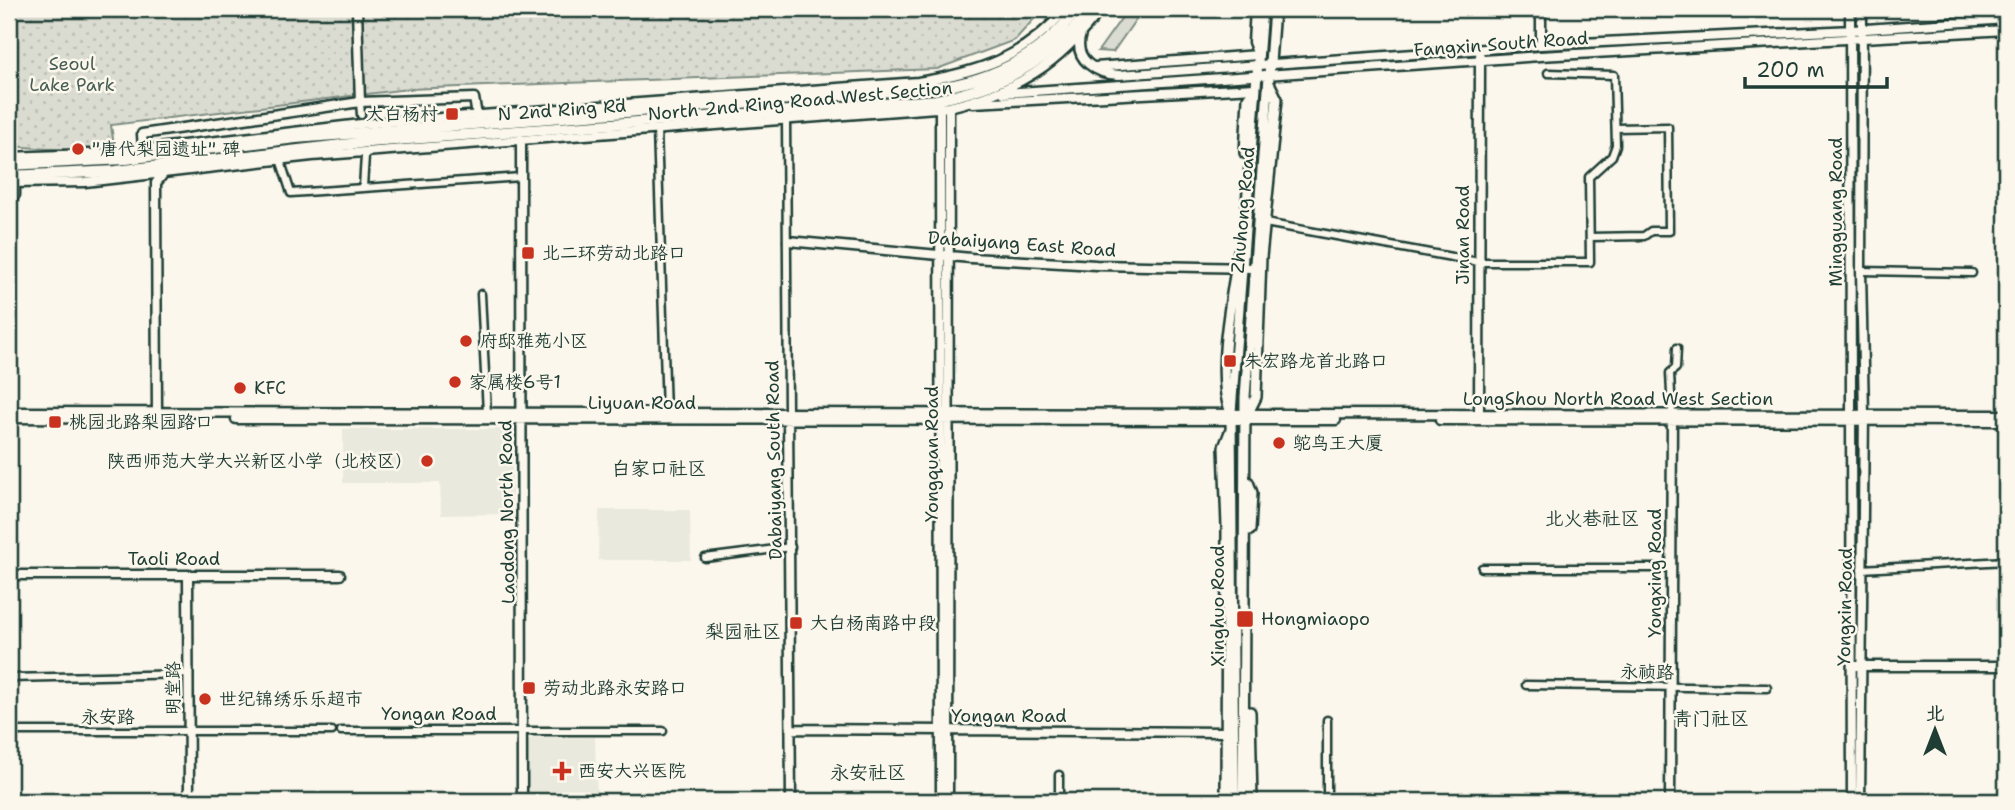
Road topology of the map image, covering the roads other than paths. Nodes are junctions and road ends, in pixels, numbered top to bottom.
1 (357, 9) edge
2 (1066, 9) edge
3 (1077, 9) edge
4 (1090, 9) edge
5 (1101, 9) edge
6 (1255, 9) edge
7 (1262, 9) edge
8 (1274, 9) edge
9 (1541, 9) edge
10 (1850, 9) edge
11 (1862, 9) edge
12 (2006, 19) edge
13 (1862, 29) junction
14 (1852, 30) junction
15 (2006, 30) edge
16 (1082, 33) junction
17 (1862, 40) junction
18 (1851, 41) junction
19 (1541, 46) junction
20 (1480, 50) junction
21 (1257, 59) junction
22 (1480, 61) junction
23 (1271, 63) junction
24 (1548, 73) dead end
25 (1256, 76) junction
26 (1270, 80) junction
27 (1255, 88) junction
28 (998, 94) junction
29 (360, 102) junction
30 (963, 103) junction
31 (944, 107) junction
32 (361, 115) dead end
33 (477, 116) junction
34 (786, 119) junction
35 (1616, 128) junction
36 (657, 129) junction
37 (521, 139) junction
38 (143, 149) junction
39 (279, 155) junction
40 (9, 156) edge
41 (365, 156) dead end
42 (9, 165) edge
43 (163, 170) junction
44 (521, 177) junction
45 (11, 181) edge
46 (363, 187) junction
47 (9, 203) edge
48 (1265, 223) junction
49 (1590, 237) junction
50 (788, 241) junction
51 (945, 255) junction
52 (1479, 262) junction
53 (1239, 267) junction
54 (1258, 271) junction
55 (1861, 271) junction
56 (1972, 273) dead end
57 (481, 294) dead end
58 (1677, 348) dead end
59 (9, 412) edge
60 (666, 412) junction
61 (487, 413) junction
62 (788, 415) junction
63 (2006, 415) edge
64 (158, 416) junction
65 (521, 416) junction
66 (945, 416) junction
67 (1246, 417) junction
68 (1479, 417) junction
69 (1672, 417) junction
70 (1853, 417) junction
71 (9, 418) edge
72 (1863, 418) junction
73 (1232, 420) junction
74 (2006, 421) edge
75 (1245, 476) junction
76 (1226, 511) junction
77 (1234, 536) junction
78 (791, 547) junction
79 (705, 558) dead end
80 (2006, 561) edge
81 (1482, 568) dead end
82 (1671, 568) junction
83 (1861, 569) junction
84 (9, 575) edge
85 (340, 575) dead end
86 (188, 576) junction
87 (1231, 583) junction
88 (1230, 644) junction
89 (1856, 666) junction
90 (2006, 666) edge
91 (189, 674) junction
92 (9, 678) edge
93 (1526, 685) dead end
94 (1670, 686) junction
95 (1767, 688) dead end
96 (1245, 694) junction
97 (1228, 695) junction
98 (1235, 712) junction
99 (1250, 718) junction
100 (1327, 720) dead end
101 (791, 729) junction
102 (188, 730) junction
103 (523, 730) junction
104 (9, 731) edge
105 (332, 731) dead end
106 (341, 731) dead end
107 (663, 731) dead end
108 (945, 731) junction
109 (1226, 732) junction
110 (1059, 775) dead end
111 (189, 801) edge
112 (522, 801) edge
113 (791, 801) edge
114 (941, 801) edge
115 (948, 801) edge
116 (1059, 801) edge
117 (1226, 801) edge
118 (1234, 801) edge
119 (1243, 801) edge
120 (1252, 801) edge
121 (1326, 801) edge
122 (1670, 801) edge
123 (1852, 801) edge
124 (1860, 801) edge

1 - 29 main road
2 - 33 main road, North 2nd Ring Road West Section
3 - 42 highway, N 2nd Ring Rd
4 - 39 highway, N 2nd Ring Rd
5 - 16 main road, North 2nd Ring Road West Section
6 - 21 main road
7 - 21 main road, Zhuhong Road
8 - 23 main road, Zhuhong Road
9 - 19 main road
10 - 14 main road, Mingguang Road
11 - 13 main road, Mingguang Road
12 - 13 main road, Fangxin South Road
13 - 14 main road, Fangxin South Road
13 - 17 main road, Mingguang Road
14 - 18 main road, Mingguang Road
14 - 19 main road, Fangxin South Road
15 - 17 main road, Fangxin South Road
16 - 21 main road, Fangxin South Road
16 - 28 main road, North 2nd Ring Road West Section
17 - 18 main road, Fangxin South Road
17 - 55 main road, Mingguang Road
18 - 22 main road, Fangxin South Road
18 - 70 main road, Mingguang Road
19 - 20 main road, Fangxin South Road
20 - 22 main road, Jinan Road
20 - 23 main road, Fangxin South Road
21 - 23 main road, Fangxin South Road
21 - 25 main road, Zhuhong Road
22 - 26 main road, Fangxin South Road
22 - 52 main road, Jinan Road
23 - 26 main road, Zhuhong Road
24 - 35 street
25 - 26 main road, Fangxin South Road
25 - 27 main road, Zhuhong Road
25 - 28 main road, Fangxin South Road
26 - 48 main road
26 - 54 main road, Zhuhong Road
27 - 30 main road
27 - 53 main road, Zhuhong Road
28 - 30 main road, North 2nd Ring Road West Section
29 - 32 street
29 - 33 main road
29 - 38 main road
30 - 31 main road, North 2nd Ring Road West Section
31 - 34 main road, North 2nd Ring Road West Section
31 - 51 main road, Yongquan Road
33 - 38 main road, North 2nd Ring Road West Section
34 - 36 main road, North 2nd Ring Road West Section
34 - 50 street, Dabaiyang South Road
35 - 49 street
35 - 49 street
36 - 37 main road, North 2nd Ring Road West Section
36 - 60 street
37 - 39 main road, North 2nd Ring Road West Section
37 - 44 main road, Laodong North Road
38 - 40 main road, North 2nd Ring Road West Section
39 - 43 highway, N 2nd Ring Rd
39 - 46 street
41 - 46 street
43 - 45 highway, N 2nd Ring Rd
43 - 64 main road
44 - 46 street
44 - 65 main road, Laodong North Road
45 - 47 street
48 - 52 street
48 - 54 main road
49 - 52 street
50 - 51 main road, Dabaiyang East Road
50 - 62 street, Dabaiyang South Road
51 - 53 main road, Dabaiyang East Road
51 - 66 main road, Yongquan Road
52 - 68 main road, Jinan Road
53 - 54 main road, Dabaiyang East Road
53 - 73 main road, Zhuhong Road
54 - 67 main road, Zhuhong Road
55 - 56 street
55 - 72 main road, Mingguang Road
57 - 61 street
58 - 69 street, Yongxing Road
59 - 64 main road, Liyuan Road
60 - 62 main road, Liyuan Road
60 - 65 main road, Liyuan Road
61 - 64 main road, Liyuan Road
61 - 65 main road, Liyuan Road
62 - 65 main road, Liyuan Road
62 - 66 main road, Liyuan Road
62 - 78 main road, Dabaiyang South Road
63 - 72 main road, LongShou North Road West Section
64 - 65 main road, Liyuan Road
64 - 71 main road, Liyuan Road
65 - 103 main road, Laodong North Road
66 - 73 main road, Liyuan Road
66 - 108 main road, Yongquan Road
67 - 68 main road, LongShou North Road West Section
67 - 73 main road, LongShou North Road West Section
67 - 75 main road, Xinghuo Road
68 - 69 main road, LongShou North Road West Section
69 - 70 main road, LongShou North Road West Section
69 - 82 main road, Yongxing Road
70 - 72 main road, LongShou North Road West Section
70 - 89 main road, Yongxin Road
72 - 74 main road, LongShou North Road West Section
72 - 83 main road, Yongxin Road
73 - 76 main road
73 - 77 main road, Xinghuo Road
75 - 96 main road, Xinghuo Road
75 - 99 main road
76 - 77 main road
76 - 87 main road
77 - 87 main road, Xinghuo Road
78 - 79 street
78 - 101 main road, Dabaiyang South Road
80 - 83 street
81 - 82 street
82 - 94 main road, Yongxing Road
83 - 89 main road, Yongxin Road
84 - 86 main road, Taoli Road
85 - 86 main road, Taoli Road
86 - 91 main road, 明堂路
87 - 88 main road, Xinghuo Road
88 - 97 main road
88 - 98 main road, Xinghuo Road
89 - 90 main road
89 - 123 main road, Yongxin Road
89 - 124 main road, Yongxin Road
91 - 92 street
91 - 102 main road, 明堂路
93 - 94 street, 永祯路
94 - 95 street, 永祯路
94 - 122 main road, Yongxing Road
96 - 99 main road
96 - 119 main road, Xinghuo Road
97 - 98 main road
97 - 109 main road
98 - 118 main road, Xinghuo Road
99 - 120 main road
100 - 121 street
101 - 108 main road, Yongan Road
101 - 113 main road, Dabaiyang South Road
102 - 104 street, 永安路
102 - 105 street, 永安路
102 - 111 main road, 明堂路
103 - 106 street, Yongan Road
103 - 107 street, Yongan Road
103 - 112 main road, Laodong North Road
108 - 109 main road, Yongan Road
108 - 114 main road, Yongquan Road
108 - 115 main road, Yongquan Road
109 - 117 main road
110 - 116 street

